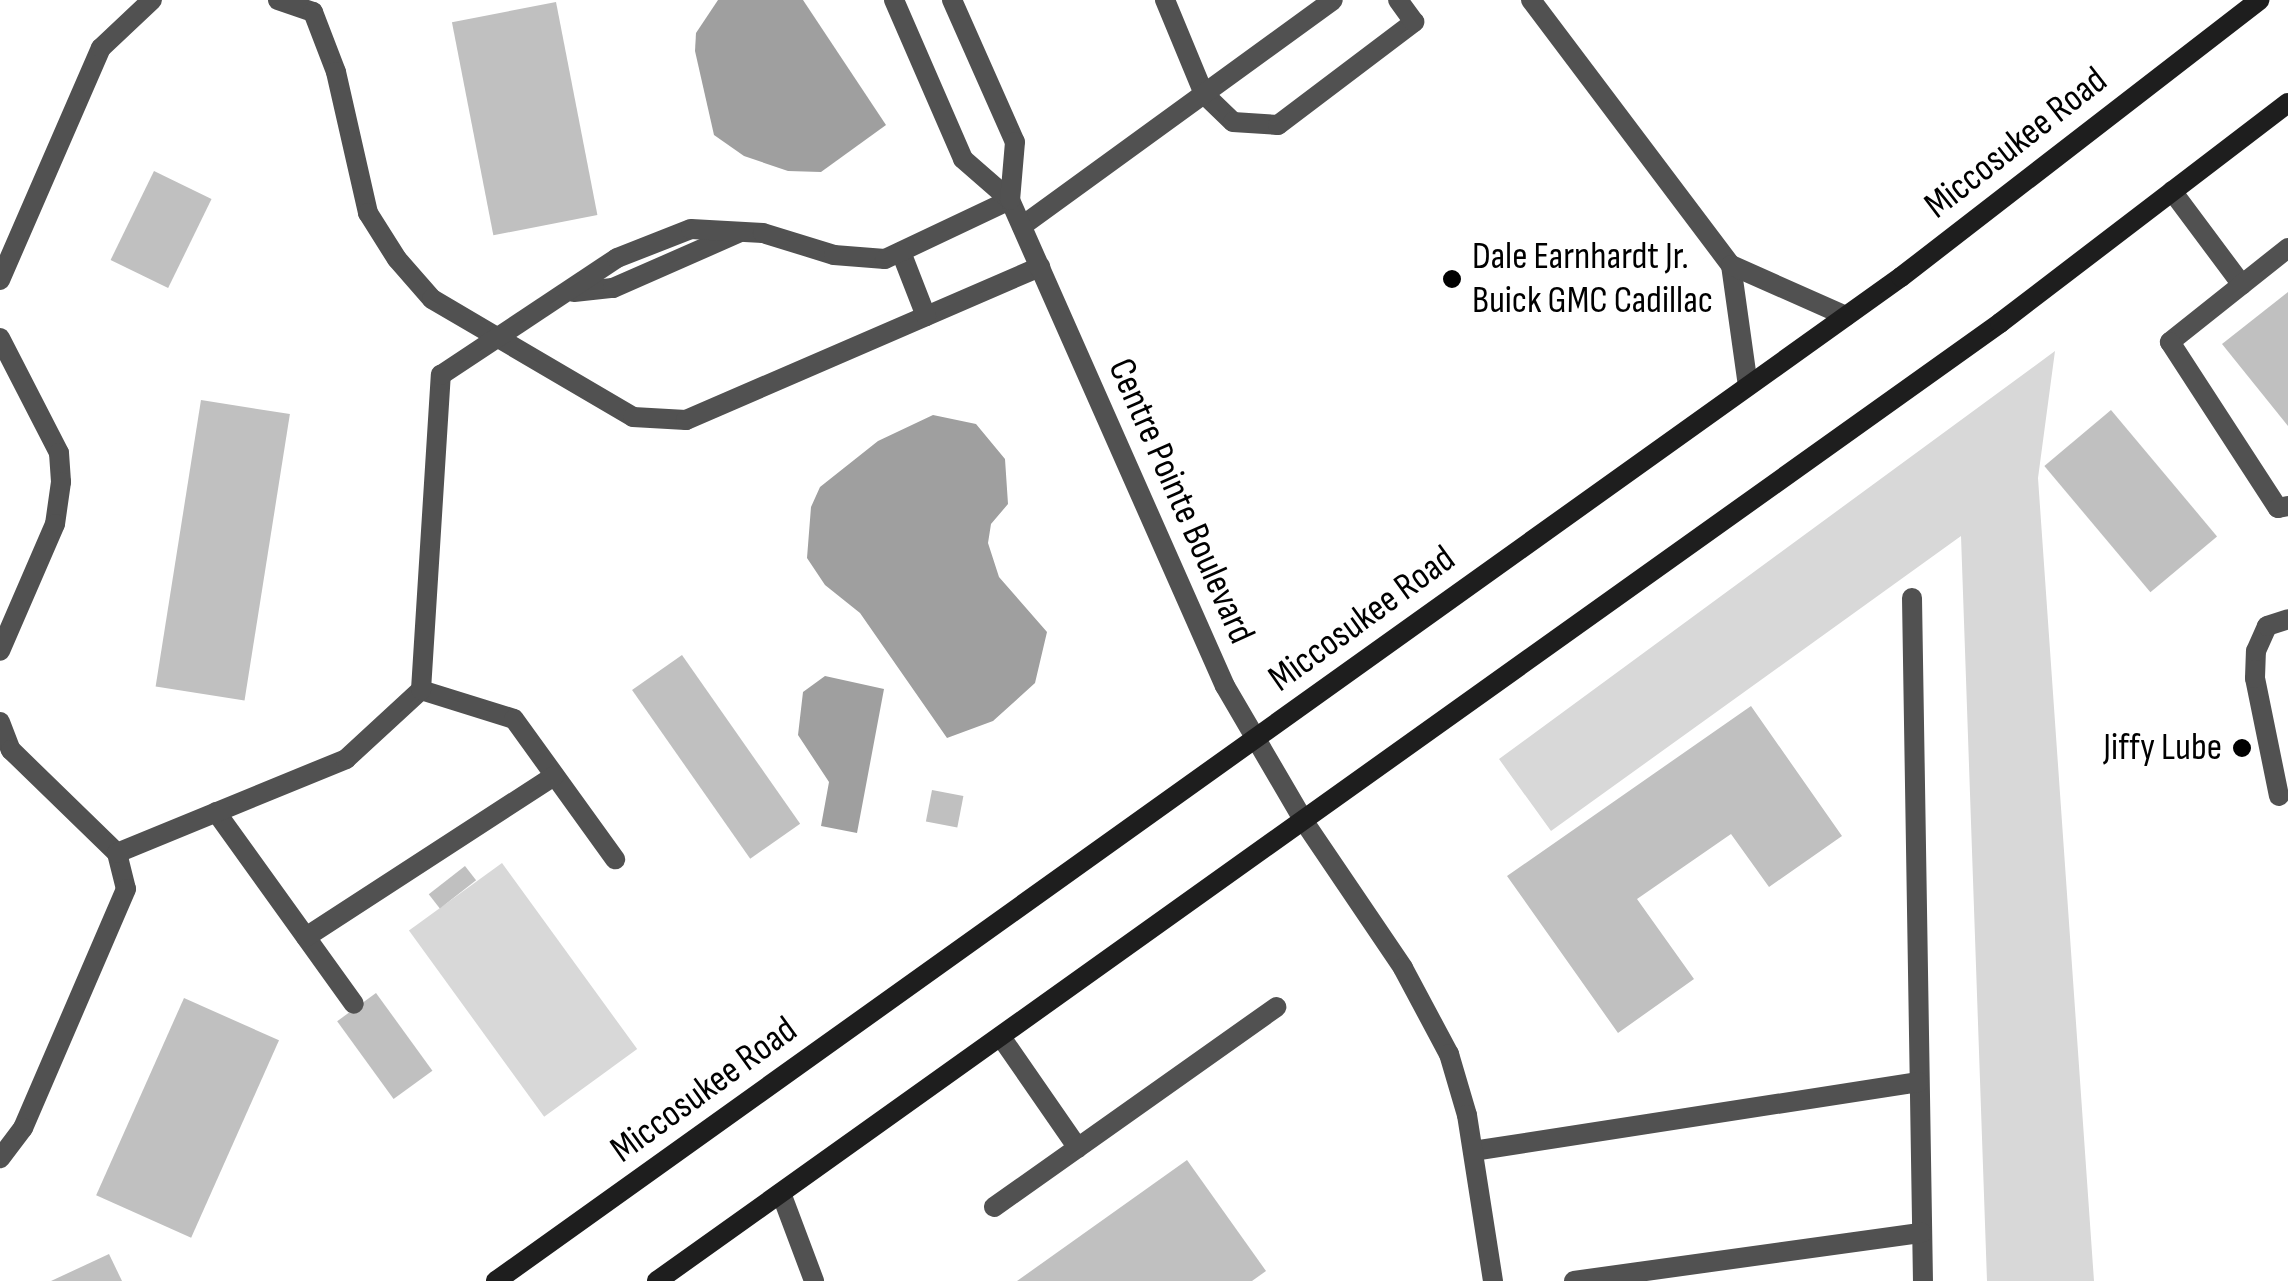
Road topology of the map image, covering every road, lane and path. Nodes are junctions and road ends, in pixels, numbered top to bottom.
1 (152, 0) edge
2 (281, 0) edge
3 (894, 0) edge
4 (952, 0) edge
5 (1333, 0) edge
6 (1398, 0) edge
7 (1531, 0) edge
8 (2260, 0) edge
9 (1169, 2) edge
10 (1204, 94) junction
11 (2284, 109) edge
12 (2172, 191) junction
13 (1010, 200) junction
14 (1022, 226) junction
15 (2288, 248) edge
16 (901, 252) junction
17 (1731, 265) junction
18 (1040, 267) junction
19 (0, 280) edge
20 (2242, 285) junction
21 (926, 316) junction
22 (1846, 316) junction
23 (0, 338) edge
24 (498, 338) junction
25 (1748, 386) junction
26 (2288, 506) edge
27 (1912, 598) dead end
28 (2288, 619) edge
29 (0, 651) edge
30 (421, 690) junction
31 (0, 722) edge
32 (1255, 738) junction
33 (554, 776) junction
34 (2279, 796) dead end
35 (216, 812) junction
36 (1305, 823) junction
37 (117, 853) junction
38 (615, 860) dead end
39 (306, 937) junction
40 (354, 1004) dead end
41 (1276, 1007) dead end
42 (1001, 1037) junction
43 (1919, 1082) junction
44 (1078, 1148) junction
45 (1473, 1151) junction
46 (0, 1158) edge
47 (781, 1193) junction
48 (994, 1208) dead end
49 (1922, 1233) junction
50 (496, 1281) edge
51 (657, 1281) edge
52 (814, 1281) edge
53 (1492, 1281) edge
54 (1574, 1281) edge
55 (1923, 1281) edge

1 - 19 street
2 - 24 street
3 - 13 street, Centre Pointe Boulevard
4 - 13 street, Centre Pointe Boulevard
5 - 10 street
6 - 10 street
7 - 17 street
8 - 22 street, Miccosukee Road
9 - 10 street
10 - 14 street
11 - 12 street
12 - 20 street
12 - 36 street
13 - 14 street, Centre Pointe Boulevard
13 - 16 street
14 - 18 street, Centre Pointe Boulevard
15 - 20 street
16 - 21 street
16 - 24 street
17 - 22 street
17 - 25 street
18 - 21 street
18 - 32 street, Centre Pointe Boulevard
20 - 26 street
21 - 24 street
22 - 25 street, Miccosukee Road
23 - 29 street
24 - 30 street
25 - 32 street, Miccosukee Road
27 - 43 street
28 - 34 street
30 - 33 street
30 - 35 street
31 - 37 street
32 - 36 street, Centre Pointe Boulevard
32 - 50 street, Miccosukee Road
33 - 38 street
33 - 39 street
35 - 37 street
35 - 39 street
36 - 42 street
36 - 45 street, Centre Pointe Boulevard
37 - 46 street
39 - 40 street
41 - 44 street
42 - 44 street
42 - 47 street
43 - 45 street
43 - 49 street
44 - 48 street
45 - 53 street, Centre Pointe Boulevard
47 - 51 street
47 - 52 street
49 - 54 street
49 - 55 street

